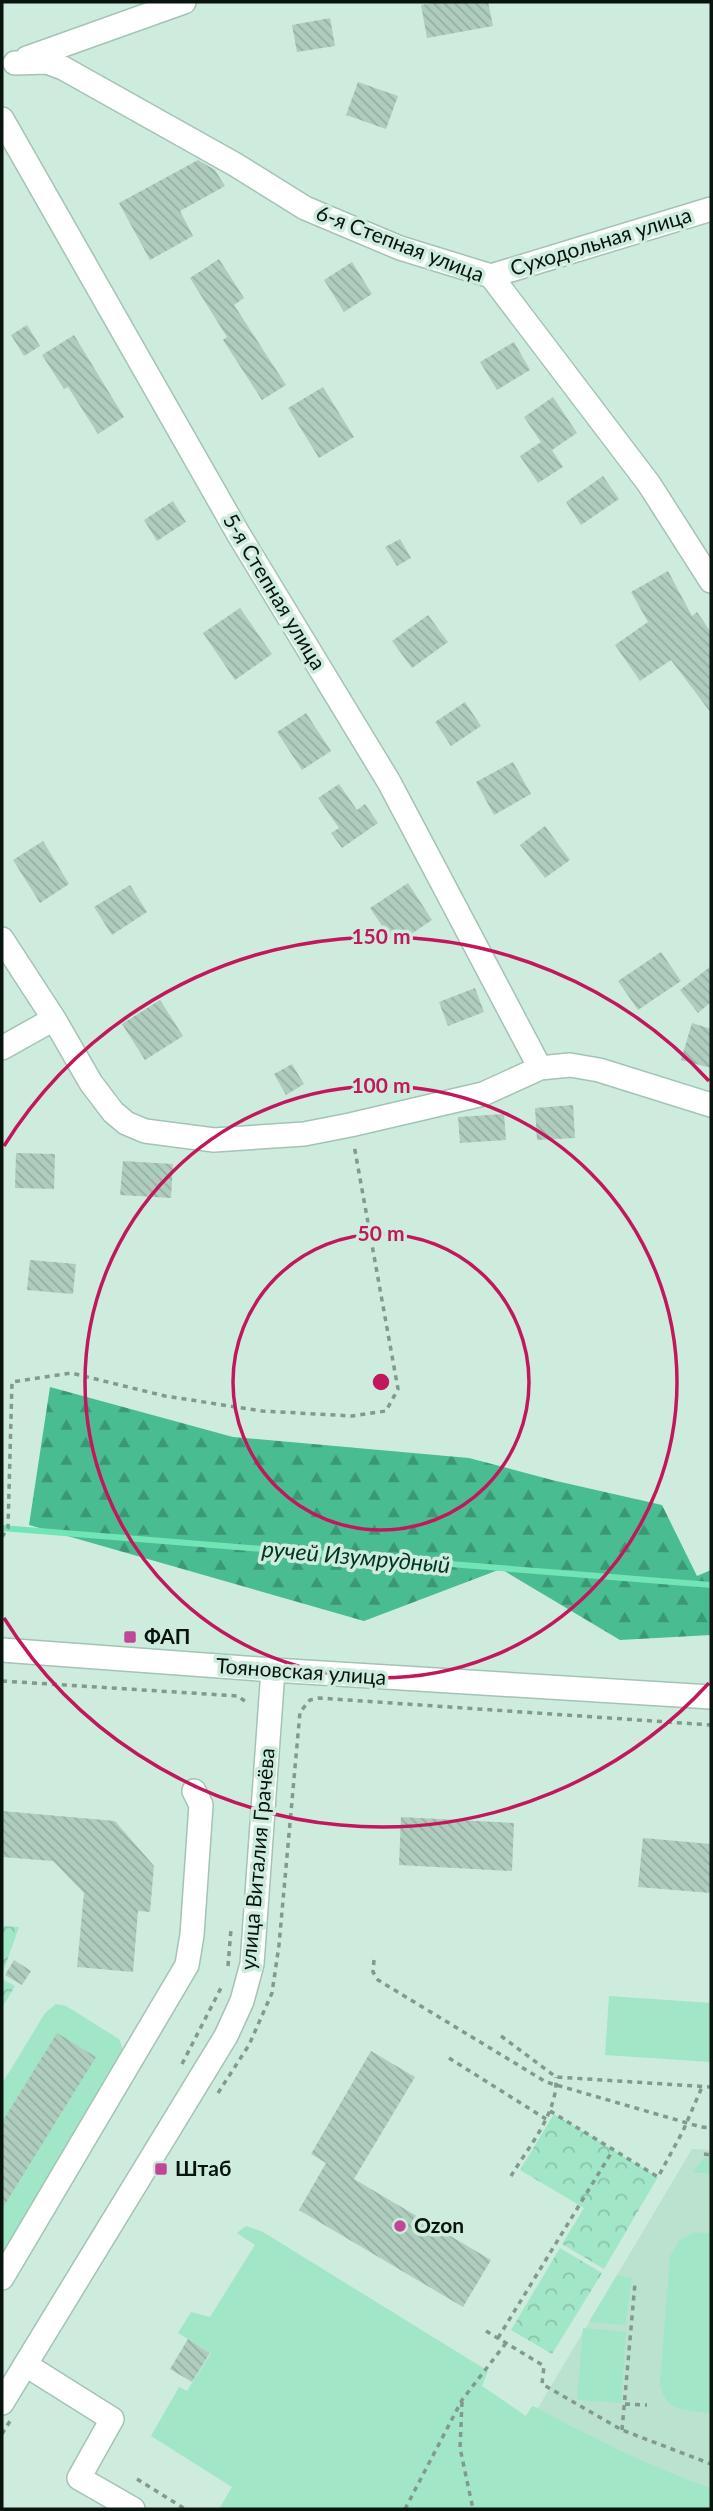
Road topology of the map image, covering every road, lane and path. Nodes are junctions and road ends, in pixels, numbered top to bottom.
1 (184, 2) edge
2 (8, 66) edge
3 (2, 119) edge
4 (711, 209) edge
5 (491, 276) junction
6 (711, 582) edge
7 (2, 939) edge
8 (54, 1019) junction
9 (2, 1048) edge
10 (540, 1068) junction
11 (711, 1105) edge
12 (350, 1125) junction
13 (2, 1537) edge
14 (2, 1650) edge
15 (273, 1670) junction
16 (2, 1681) edge
17 (711, 1698) edge
18 (249, 1710) dead end
19 (298, 1723) dead end
20 (711, 1725) edge
21 (194, 1791) dead end
22 (231, 1928) dead end
23 (374, 1960) dead end
24 (228, 1968) dead end
25 (224, 1980) dead end
26 (501, 2036) dead end
27 (449, 2058) dead end
28 (179, 2070) dead end
29 (556, 2077) junction
30 (557, 2087) junction
31 (702, 2087) junction
32 (711, 2087) edge
33 (550, 2111) junction
34 (546, 2119) junction
35 (686, 2123) junction
36 (711, 2128) edge
37 (613, 2150) junction
38 (704, 2154) dead end
39 (711, 2155) edge
40 (511, 2176) dead end
41 (2, 2278) edge
42 (635, 2283) dead end
43 (486, 2331) dead end
44 (498, 2338) junction
45 (506, 2343) junction
46 (26, 2365) junction
47 (462, 2400) junction
48 (2, 2403) edge
49 (625, 2404) junction
50 (647, 2405) dead end
51 (622, 2430) junction
52 (711, 2464) edge
53 (137, 2479) dead end
54 (133, 2509) edge
55 (185, 2509) edge
56 (405, 2509) edge
57 (473, 2509) edge

1 - 2 street
2 - 5 street, 6-я Степная улица
3 - 10 street, 5-я Степная улица
4 - 5 street, Суходольная улица
5 - 6 street, 6-я Степная улица
7 - 8 street
8 - 9 street
8 - 12 street
10 - 11 street
10 - 12 street
12 - 13 path
14 - 15 street, Тояновская улица
15 - 17 street, Тояновская улица
15 - 46 street, улица Виталия Грачёва
16 - 18 path
19 - 20 path
21 - 41 street
22 - 24 path
23 - 30 path
25 - 28 path
26 - 29 path
27 - 34 path
29 - 30 path
29 - 31 path
30 - 33 path
30 - 35 path
31 - 32 path
31 - 35 path
33 - 34 path
33 - 37 path
34 - 40 path
35 - 36 path
35 - 37 path
37 - 44 path
38 - 39 path
42 - 49 path
43 - 44 path
44 - 45 path
45 - 47 path
45 - 51 path
46 - 48 street, улица Виталия Грачёва
46 - 54 street
47 - 56 path
47 - 57 path
49 - 50 path
49 - 51 path
51 - 52 path
53 - 55 path

